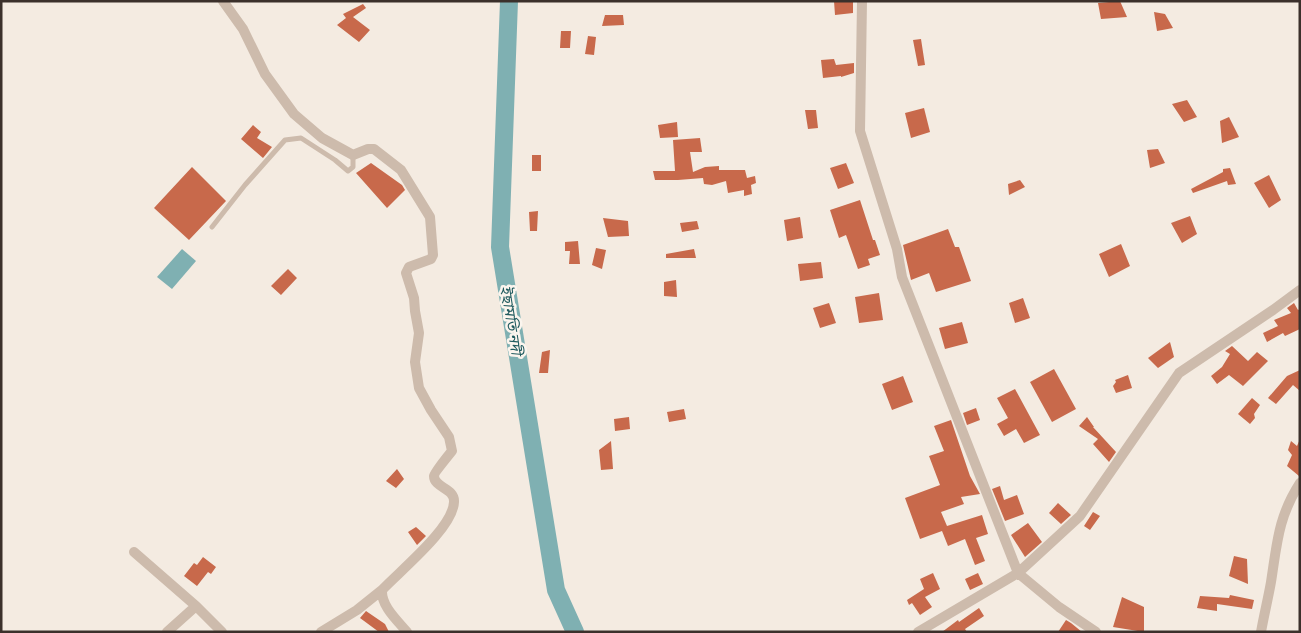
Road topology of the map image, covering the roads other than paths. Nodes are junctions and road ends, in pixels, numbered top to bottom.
1 (223, 1) edge
2 (862, 1) edge
3 (353, 155) junction
4 (212, 227) dead end
5 (1300, 290) edge
6 (1300, 484) edge
7 (134, 552) dead end
8 (1018, 573) junction
9 (382, 590) junction
10 (196, 606) junction
11 (167, 632) edge
12 (222, 632) edge
13 (321, 632) edge
14 (407, 632) edge
15 (918, 632) edge
16 (1096, 632) edge
17 (1261, 632) edge

1 - 3 street
2 - 8 street
3 - 4 lane
3 - 9 street
5 - 8 street
6 - 17 street
7 - 10 street
8 - 15 street
8 - 16 street
9 - 13 street
9 - 14 street
10 - 11 street
10 - 12 street

